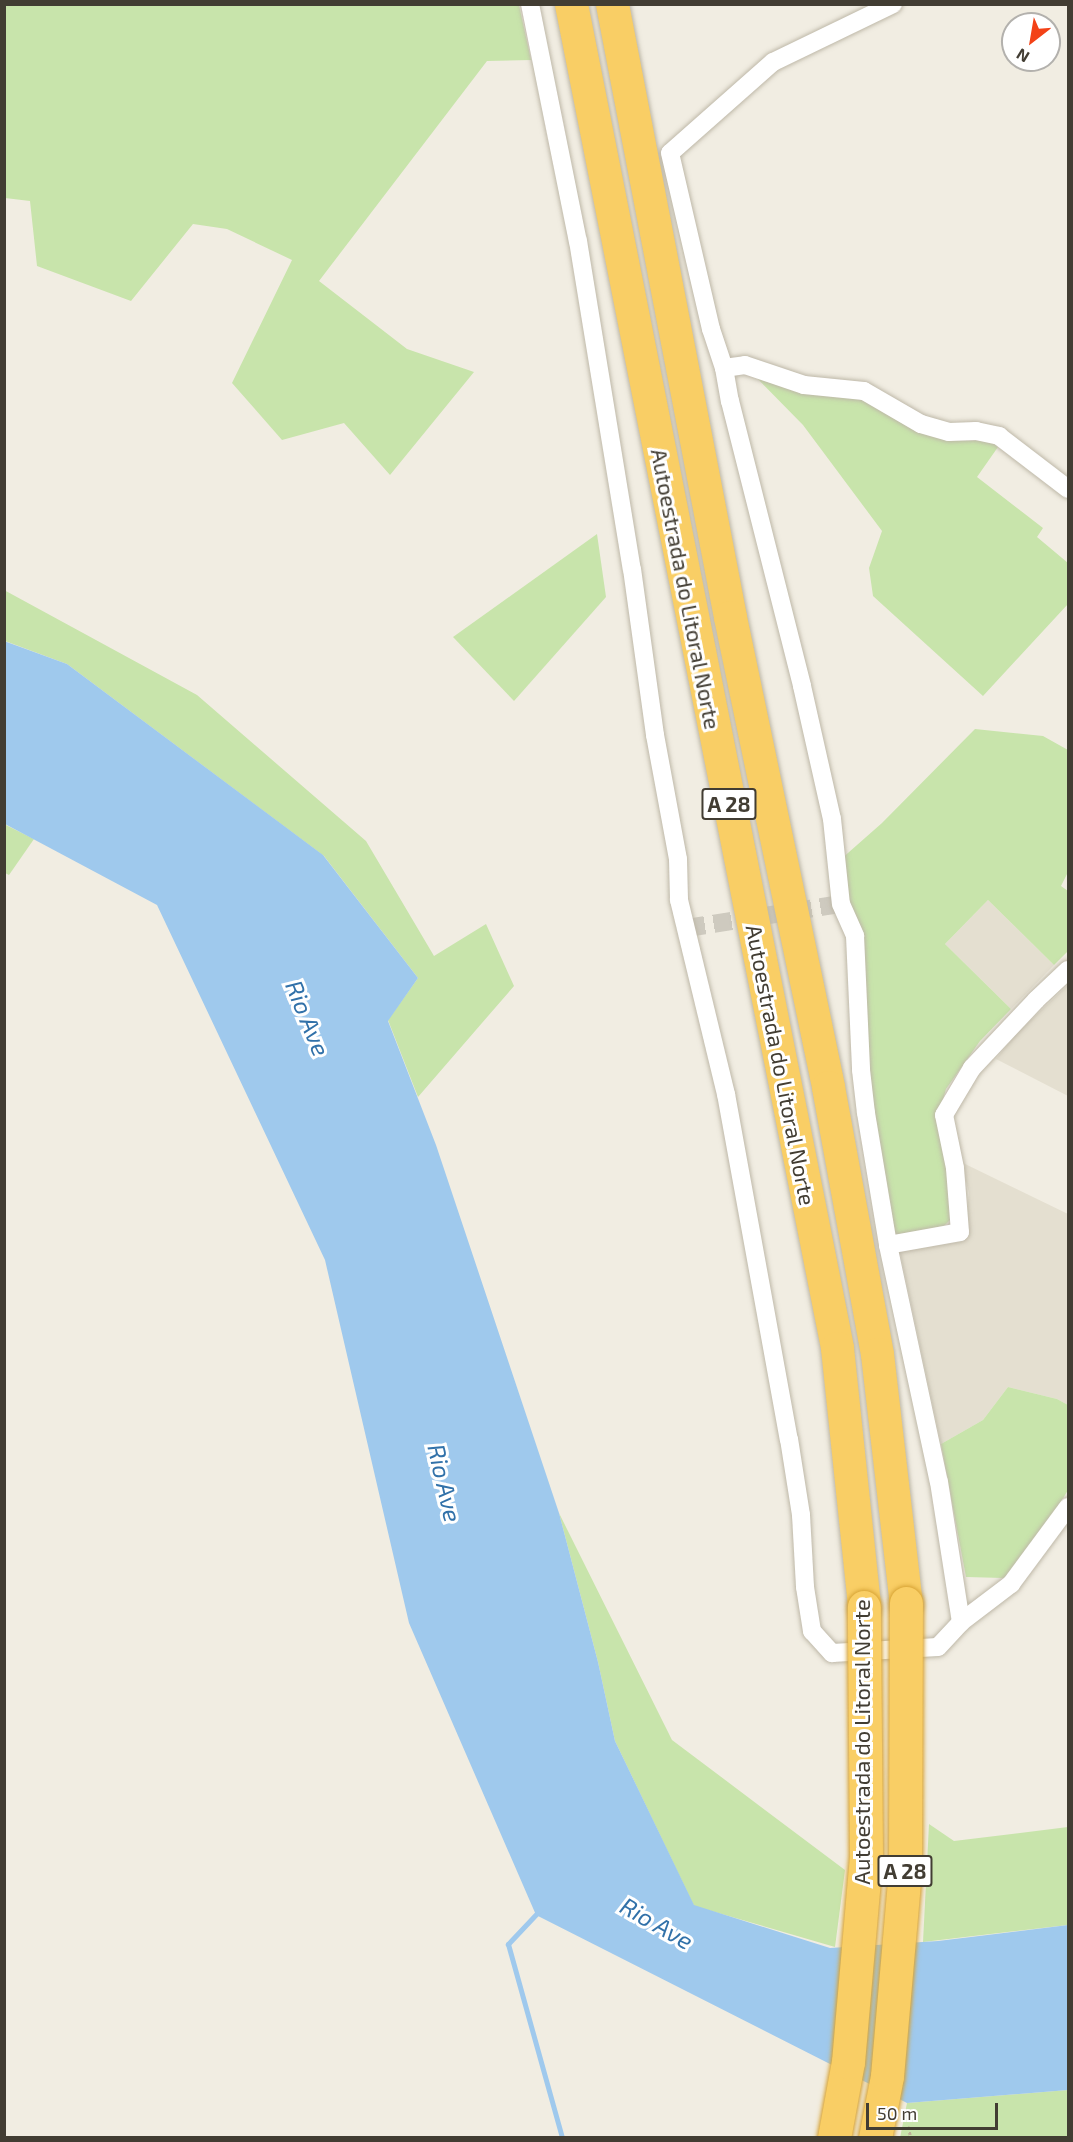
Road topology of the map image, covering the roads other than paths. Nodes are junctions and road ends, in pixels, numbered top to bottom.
1 (530, 4) edge
2 (571, 4) edge
3 (612, 4) edge
4 (893, 4) edge
5 (724, 368) junction
6 (1068, 489) edge
7 (1068, 970) edge
8 (888, 1245) junction
9 (1068, 1507) edge
10 (961, 1622) junction
11 (834, 2138) edge
12 (875, 2138) edge

1 - 10 street
2 - 11 highway, Autoestrada do Litoral Norte / A 28, bridge
3 - 12 highway, Autoestrada do Litoral Norte / A 28, bridge
4 - 5 street
5 - 6 street
5 - 8 street
7 - 8 street
8 - 10 street
9 - 10 street

